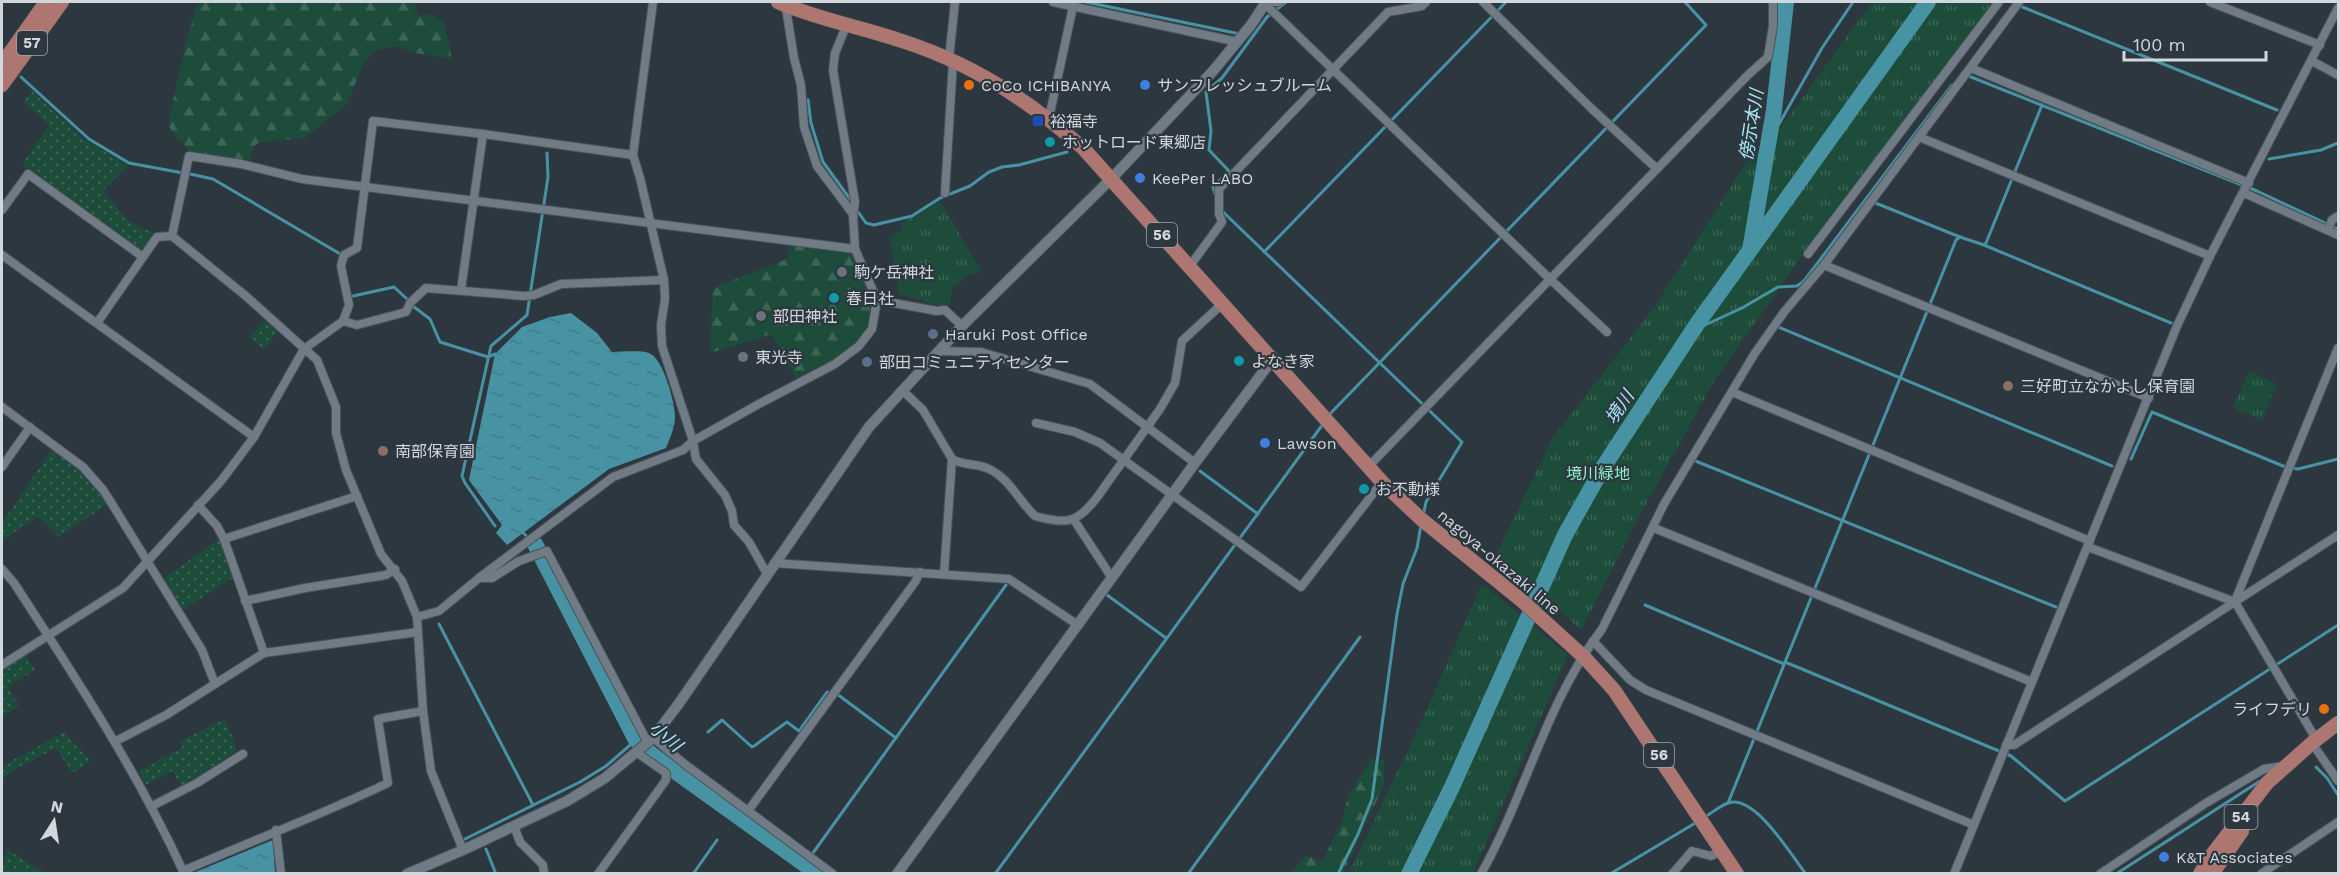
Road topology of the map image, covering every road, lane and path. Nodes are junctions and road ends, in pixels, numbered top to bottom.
1 (46, 2) edge
2 (62, 2) edge
3 (653, 2) edge
4 (955, 2) edge
5 (1053, 2) edge
6 (1267, 2) edge
7 (1279, 2) edge
8 (1426, 2) edge
9 (1483, 2) edge
10 (1773, 2) edge
11 (1999, 2) edge
12 (2019, 2) edge
13 (2211, 2) edge
14 (783, 3) edge
15 (1074, 4) edge
16 (2338, 8) edge
17 (847, 24) junction
18 (1238, 42) junction
19 (2320, 45) junction
20 (951, 60) junction
21 (2312, 61) junction
22 (2, 64) edge
23 (1971, 68) junction
24 (1334, 70) junction
25 (2338, 75) edge
26 (2, 85) edge
27 (1049, 118) junction
28 (483, 134) junction
29 (1919, 137) junction
30 (633, 156) junction
31 (1657, 169) junction
32 (1112, 178) junction
33 (2249, 183) junction
34 (365, 187) junction
35 (945, 193) dead end
36 (2244, 193) junction
37 (475, 201) junction
38 (2, 210) edge
39 (853, 214) junction
40 (2338, 216) edge
41 (650, 221) junction
42 (2328, 230) junction
43 (2338, 235) edge
44 (172, 236) junction
45 (855, 249) junction
46 (1808, 254) dead end
47 (2, 255) edge
48 (2210, 256) junction
49 (143, 257) junction
50 (1824, 265) junction
51 (1190, 266) junction
52 (664, 280) junction
53 (1551, 280) junction
54 (461, 290) junction
55 (877, 300) junction
56 (1222, 304) junction
57 (343, 321) junction
58 (97, 323) junction
59 (962, 326) junction
60 (1607, 332) dead end
61 (2338, 348) edge
62 (304, 349) junction
63 (939, 351) junction
64 (1272, 360) junction
65 (902, 390) junction
66 (1732, 392) junction
67 (2149, 398) junction
68 (2, 407) edge
69 (1036, 423) dead end
70 (30, 427) junction
71 (1146, 428) junction
72 (255, 437) junction
73 (693, 441) junction
74 (952, 459) junction
75 (1125, 459) junction
76 (1194, 463) junction
77 (2, 467) edge
78 (1368, 467) junction
79 (1382, 482) junction
80 (1172, 494) junction
81 (357, 496) junction
82 (198, 505) junction
83 (1074, 520) junction
84 (1654, 528) junction
85 (2338, 535) edge
86 (224, 539) junction
87 (2089, 544) junction
88 (148, 562) junction
89 (774, 563) junction
90 (2, 569) edge
91 (395, 569) junction
92 (920, 572) junction
93 (767, 574) junction
94 (944, 574) junction
95 (479, 578) junction
96 (1112, 578) junction
97 (245, 601) junction
98 (2235, 602) junction
99 (417, 616) junction
100 (1078, 625) junction
101 (418, 632) junction
102 (48, 635) junction
103 (1593, 641) junction
104 (264, 653) junction
105 (1584, 657) junction
106 (2, 665) edge
107 (2032, 682) junction
108 (215, 684) junction
109 (423, 711) junction
110 (2338, 723) edge
111 (116, 741) junction
112 (2314, 741) junction
113 (2006, 745) junction
114 (644, 746) junction
115 (243, 754) dead end
116 (2287, 765) junction
117 (2338, 781) edge
118 (152, 806) junction
119 (748, 811) junction
120 (2338, 822) edge
121 (1974, 825) junction
122 (514, 826) junction
123 (276, 830) junction
124 (463, 850) junction
125 (1722, 851) junction
126 (421, 871) edge
127 (280, 873) edge
128 (407, 873) edge
129 (544, 873) edge
130 (597, 873) edge
131 (833, 873) edge
132 (897, 873) edge
133 (1481, 873) edge
134 (1672, 873) edge
135 (1737, 873) edge
136 (1953, 873) edge
137 (2100, 873) edge
138 (2200, 873) edge
139 (2212, 873) edge
140 (2260, 873) edge

1 - 22 main road, 57
2 - 26 main road, 57
3 - 30 street
4 - 20 street
5 - 15 street
6 - 7 street
6 - 18 street
6 - 24 street
8 - 24 street
9 - 31 street
10 - 31 street
11 - 46 street
12 - 23 street
13 - 19 street
14 - 17 main road, nagoya-okazaki line / 56
14 - 39 street
15 - 18 street
15 - 27 street
16 - 19 street
17 - 20 main road, nagoya-okazaki line / 56
17 - 39 street
18 - 32 street
19 - 21 street
20 - 27 main road, nagoya-okazaki line / 56
20 - 35 street
21 - 25 street
21 - 33 street
23 - 29 street
23 - 33 street
24 - 51 street
24 - 53 street
27 - 32 main road, nagoya-okazaki line / 56
28 - 30 street
28 - 34 street
28 - 37 street
29 - 48 street
29 - 50 street
30 - 41 street
31 - 53 street
32 - 51 main road, nagoya-okazaki line / 56
32 - 59 street
33 - 36 street
34 - 37 street
34 - 44 street
34 - 57 street
36 - 42 street
36 - 48 street
37 - 41 street
37 - 54 street
38 - 49 street
39 - 45 street
40 - 42 street
41 - 45 street
41 - 52 street
42 - 43 street
44 - 49 street
44 - 62 street
45 - 55 street
47 - 58 street
48 - 67 street
49 - 58 street
50 - 66 street
50 - 67 street
51 - 56 main road, nagoya-okazaki line / 56
52 - 54 street
52 - 73 street
53 - 60 street
53 - 78 street
54 - 57 street
55 - 59 street
55 - 73 street
56 - 64 main road, nagoya-okazaki line / 56
56 - 71 street
57 - 62 street
58 - 72 street
59 - 63 street
61 - 98 street
62 - 72 street
62 - 81 street
63 - 65 street
63 - 71 street
64 - 76 street
64 - 78 main road, nagoya-okazaki line / 56
65 - 74 street
65 - 89 street
66 - 84 street
66 - 87 street
67 - 87 street
68 - 70 street
69 - 75 street
70 - 77 street
70 - 88 street
71 - 75 street
71 - 76 street
72 - 82 street
73 - 93 street
73 - 95 street
74 - 83 street
74 - 94 street
75 - 80 street
75 - 83 street
76 - 80 street
78 - 79 main road, nagoya-okazaki line / 56
79 - 80 street
79 - 105 main road, nagoya-okazaki line / 56
80 - 96 street
81 - 86 street
81 - 91 street
82 - 86 street
82 - 88 street
83 - 96 street
84 - 103 street
84 - 107 street
85 - 98 street
86 - 97 street
87 - 98 street
87 - 107 street
88 - 102 street
88 - 108 street
89 - 92 street
89 - 93 street
90 - 102 street
91 - 97 street
91 - 99 street
92 - 94 street
92 - 119 street
93 - 114 street
94 - 100 street
95 - 99 street
95 - 114 street
96 - 100 street
97 - 104 street
98 - 112 street
98 - 113 street
99 - 101 street
100 - 132 street
101 - 104 street
101 - 109 street
102 - 106 street
102 - 111 street
103 - 105 street
103 - 121 street
104 - 108 street
105 - 125 main road, nagoya-okazaki line / 56
105 - 133 street
107 - 113 street
108 - 111 street
109 - 123 street
109 - 124 street
110 - 112 main road, 54
111 - 118 street
112 - 116 main road, 54
112 - 117 street
113 - 121 street
114 - 119 street
114 - 122 street
114 - 130 street
115 - 118 street
116 - 137 street
116 - 138 main road, 54
116 - 139 main road, 54
118 - 123 street
119 - 131 street
120 - 140 street
121 - 136 street
122 - 124 street
122 - 129 street
123 - 127 street
124 - 126 street
125 - 134 street
125 - 135 main road, nagoya-okazaki line / 56
126 - 128 street

